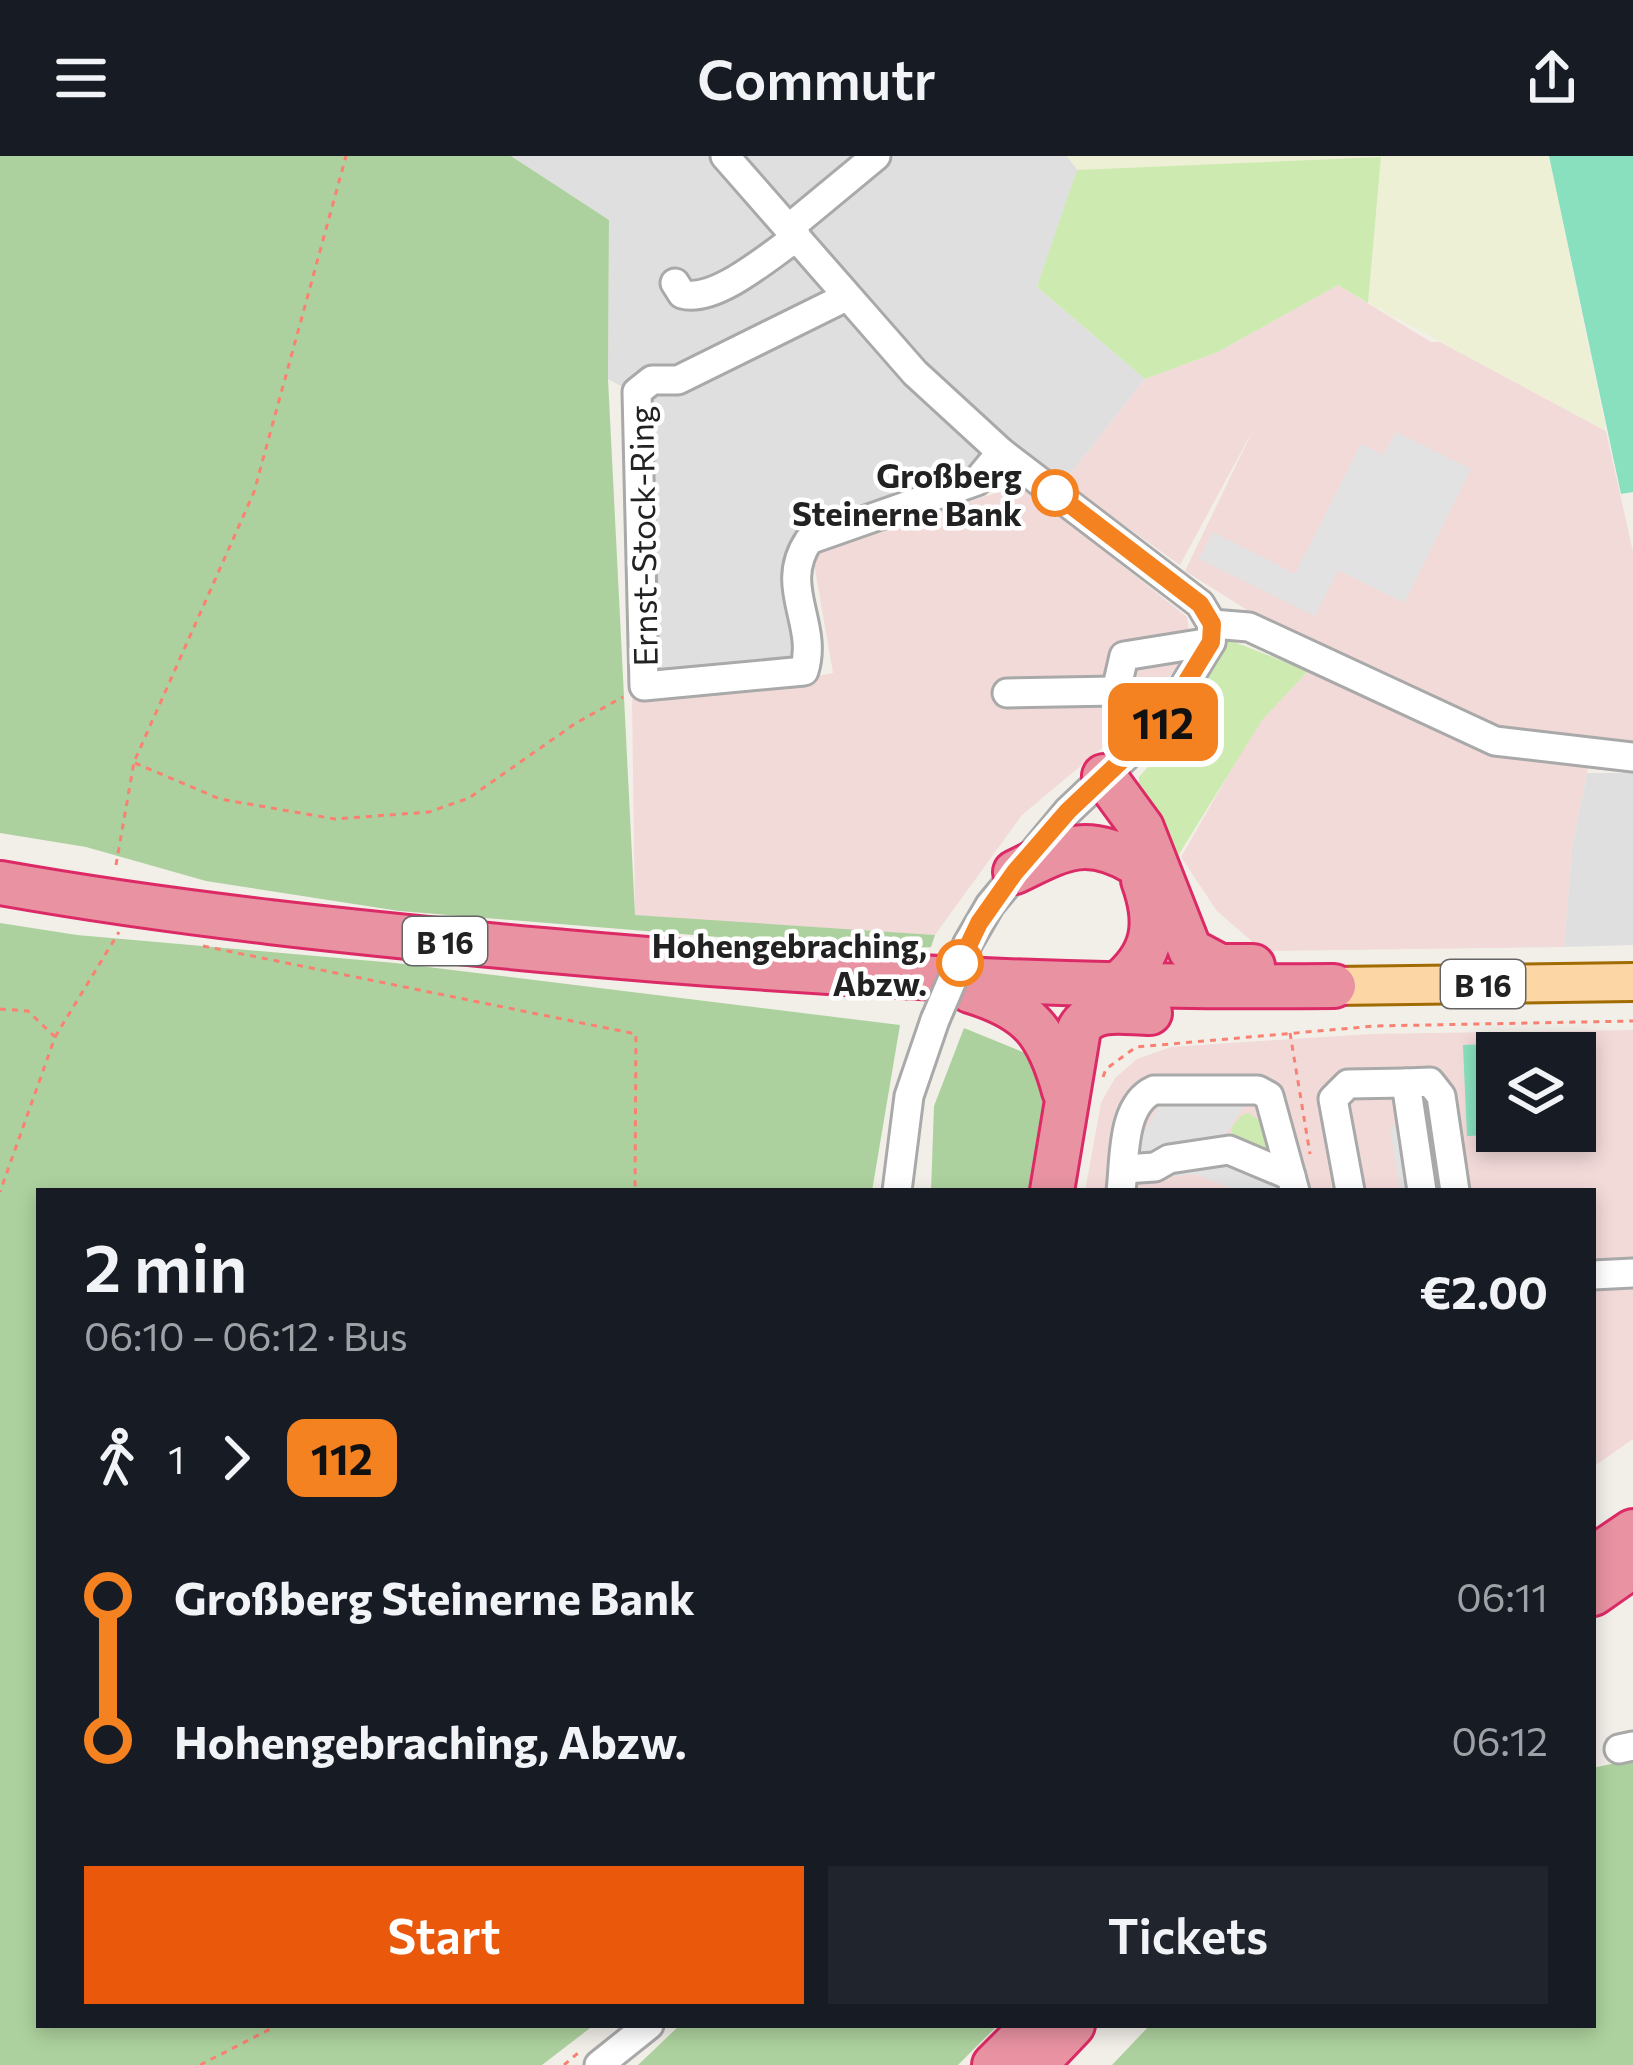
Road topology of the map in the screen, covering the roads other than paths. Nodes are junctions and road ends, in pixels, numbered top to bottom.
1 (725, 156) edge
2 (876, 156) edge
3 (793, 232) junction
4 (675, 283) dead end
5 (846, 297) junction
6 (1001, 452) junction
7 (1211, 633) junction
8 (1116, 691) junction
9 (1007, 693) dead end
10 (1162, 722) junction
11 (1633, 757) edge
12 (1095, 785) junction
13 (1135, 863) junction
14 (1015, 872) junction
15 (0, 884) edge
16 (1633, 982) edge
17 (1118, 985) junction
18 (1265, 985) junction
19 (1334, 986) junction
20 (932, 999) junction
21 (1406, 1083) junction
22 (1083, 1089) junction
23 (1300, 1178) edge
24 (1153, 1179) edge
25 (1122, 1180) edge
26 (897, 1188) edge
27 (1053, 1188) edge
28 (1349, 1188) edge
29 (1422, 1188) edge
30 (1455, 1188) edge
31 (1633, 1273) edge
32 (1596, 1275) edge
33 (1633, 1531) edge
34 (1596, 1556) edge
35 (1633, 1566) edge
36 (1596, 1592) edge
37 (645, 2028) edge
38 (1031, 2028) edge
39 (1070, 2028) edge
40 (599, 2065) edge
41 (994, 2065) edge
42 (1035, 2065) edge

1 - 3 street
2 - 3 street
3 - 4 street
3 - 5 street
5 - 6 street
5 - 6 street, Ernst-Stock-Ring
6 - 7 street
7 - 8 street
7 - 10 street
7 - 11 street
8 - 9 street
8 - 10 street
10 - 12 street
12 - 13 highway
12 - 14 street
12 - 19 highway
13 - 14 highway
13 - 17 highway
14 - 20 street, bridge
15 - 20 highway, B 16
16 - 19 main road, B 16
17 - 18 highway, B 16
17 - 20 highway, B 16
18 - 19 highway, B 16
18 - 22 highway
20 - 22 highway
20 - 26 street
21 - 28 street
21 - 29 street
21 - 30 street
22 - 27 highway
23 - 24 street
23 - 25 street
24 - 25 street
31 - 32 street
33 - 34 highway
35 - 36 highway
37 - 40 street
38 - 41 highway
39 - 42 highway

